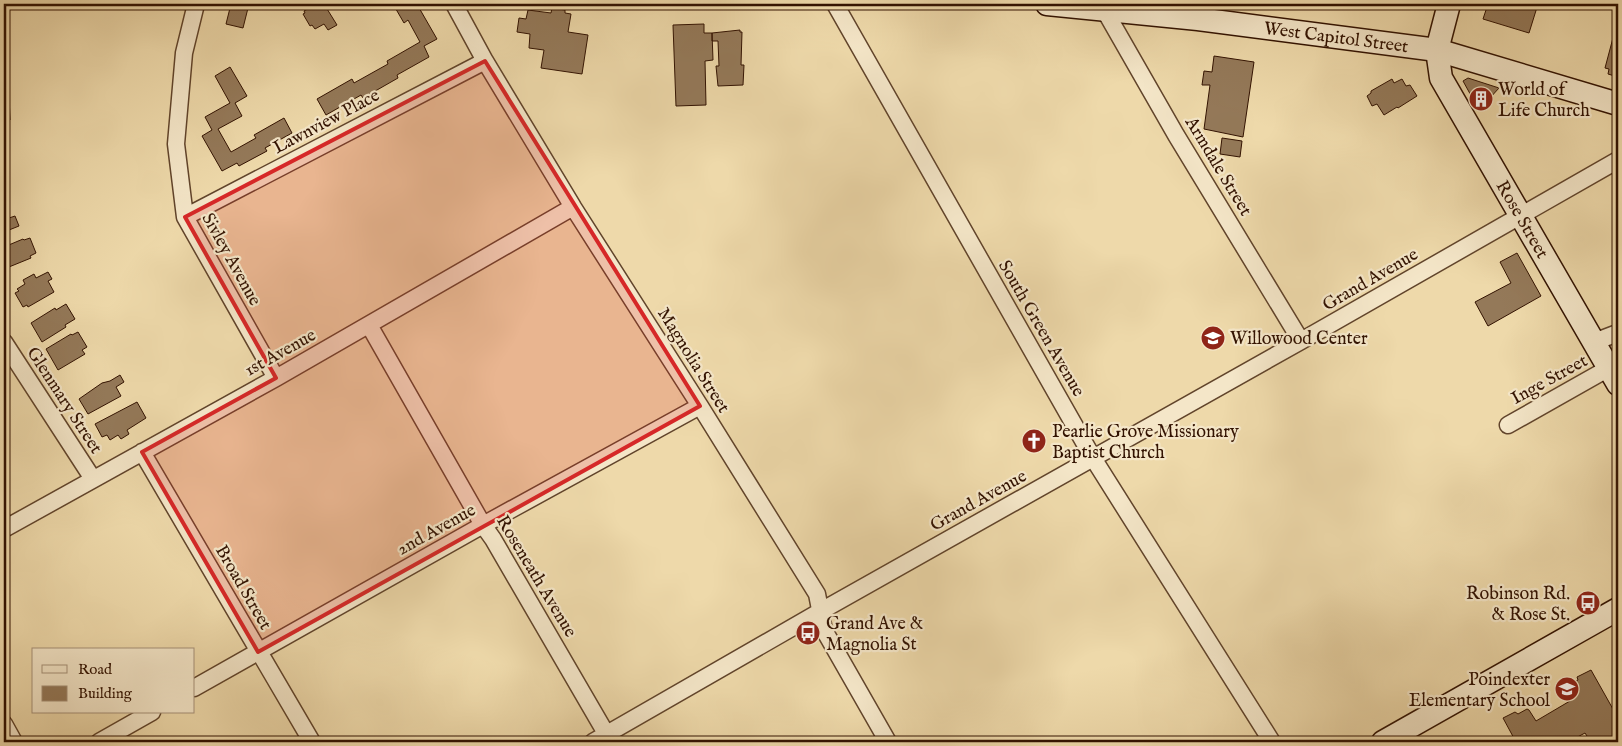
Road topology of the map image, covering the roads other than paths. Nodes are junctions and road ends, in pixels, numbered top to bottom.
1 (196, 4) edge
2 (454, 4) edge
3 (835, 4) edge
4 (1047, 4) edge
5 (1449, 4) edge
6 (1105, 11) junction
7 (1199, 12) edge
8 (1437, 50) junction
9 (485, 61) junction
10 (1618, 104) edge
11 (1618, 160) edge
12 (573, 208) junction
13 (1521, 216) junction
14 (185, 217) junction
15 (369, 325) junction
16 (1618, 335) edge
17 (1301, 341) junction
18 (1594, 342) junction
19 (5, 347) edge
20 (1614, 376) edge
21 (276, 378) junction
22 (700, 406) junction
23 (1508, 425) dead end
24 (142, 452) junction
25 (1092, 458) junction
26 (93, 479) junction
27 (483, 525) junction
28 (4, 529) edge
29 (1618, 609) edge
30 (821, 611) junction
31 (258, 652) junction
32 (195, 687) edge
33 (148, 714) edge
34 (4, 724) edge
35 (604, 740) edge
36 (14, 742) edge
37 (99, 742) edge
38 (312, 742) edge
39 (888, 742) edge
40 (1272, 742) edge
41 (1383, 742) edge

1 - 14 street, Sivley Avenue
2 - 9 street, Magnolia Street
3 - 25 street, South Green Avenue
4 - 6 main road, West Capitol Street
5 - 8 main road
6 - 7 main road, West Capitol Street
6 - 17 street, Armdale Street
7 - 8 main road, West Capitol Street
8 - 10 main road, West Capitol Street
8 - 13 main road, Rose Street
9 - 12 street, Magnolia Street
9 - 14 street, Lawnview Place
11 - 13 street, Grand Avenue
12 - 15 street, 1st Avenue
12 - 22 street, Magnolia Street
13 - 17 street, Grand Avenue
13 - 18 main road, Rose Street
14 - 21 street, Sivley Avenue
15 - 21 street, 1st Avenue
15 - 27 street, Roseneath Avenue
16 - 18 street, Inge Street
17 - 25 street, Grand Avenue
18 - 20 main road, Rose Street
19 - 26 street, Glenmary Street
20 - 23 street, Inge Street
21 - 24 street, 1st Avenue
22 - 27 street, 2nd Avenue
22 - 30 street, Magnolia Street
24 - 26 street, 1st Avenue
24 - 31 street, Broad Street
25 - 30 street, Grand Avenue
25 - 40 street, South Green Avenue
26 - 28 street, 1st Avenue
27 - 31 street, 2nd Avenue
27 - 35 street, Roseneath Avenue
29 - 41 main road
30 - 35 street, Grand Avenue
30 - 39 street, Magnolia Street
31 - 32 street, 2nd Avenue
31 - 38 street, Broad Street
33 - 37 street
34 - 36 street

